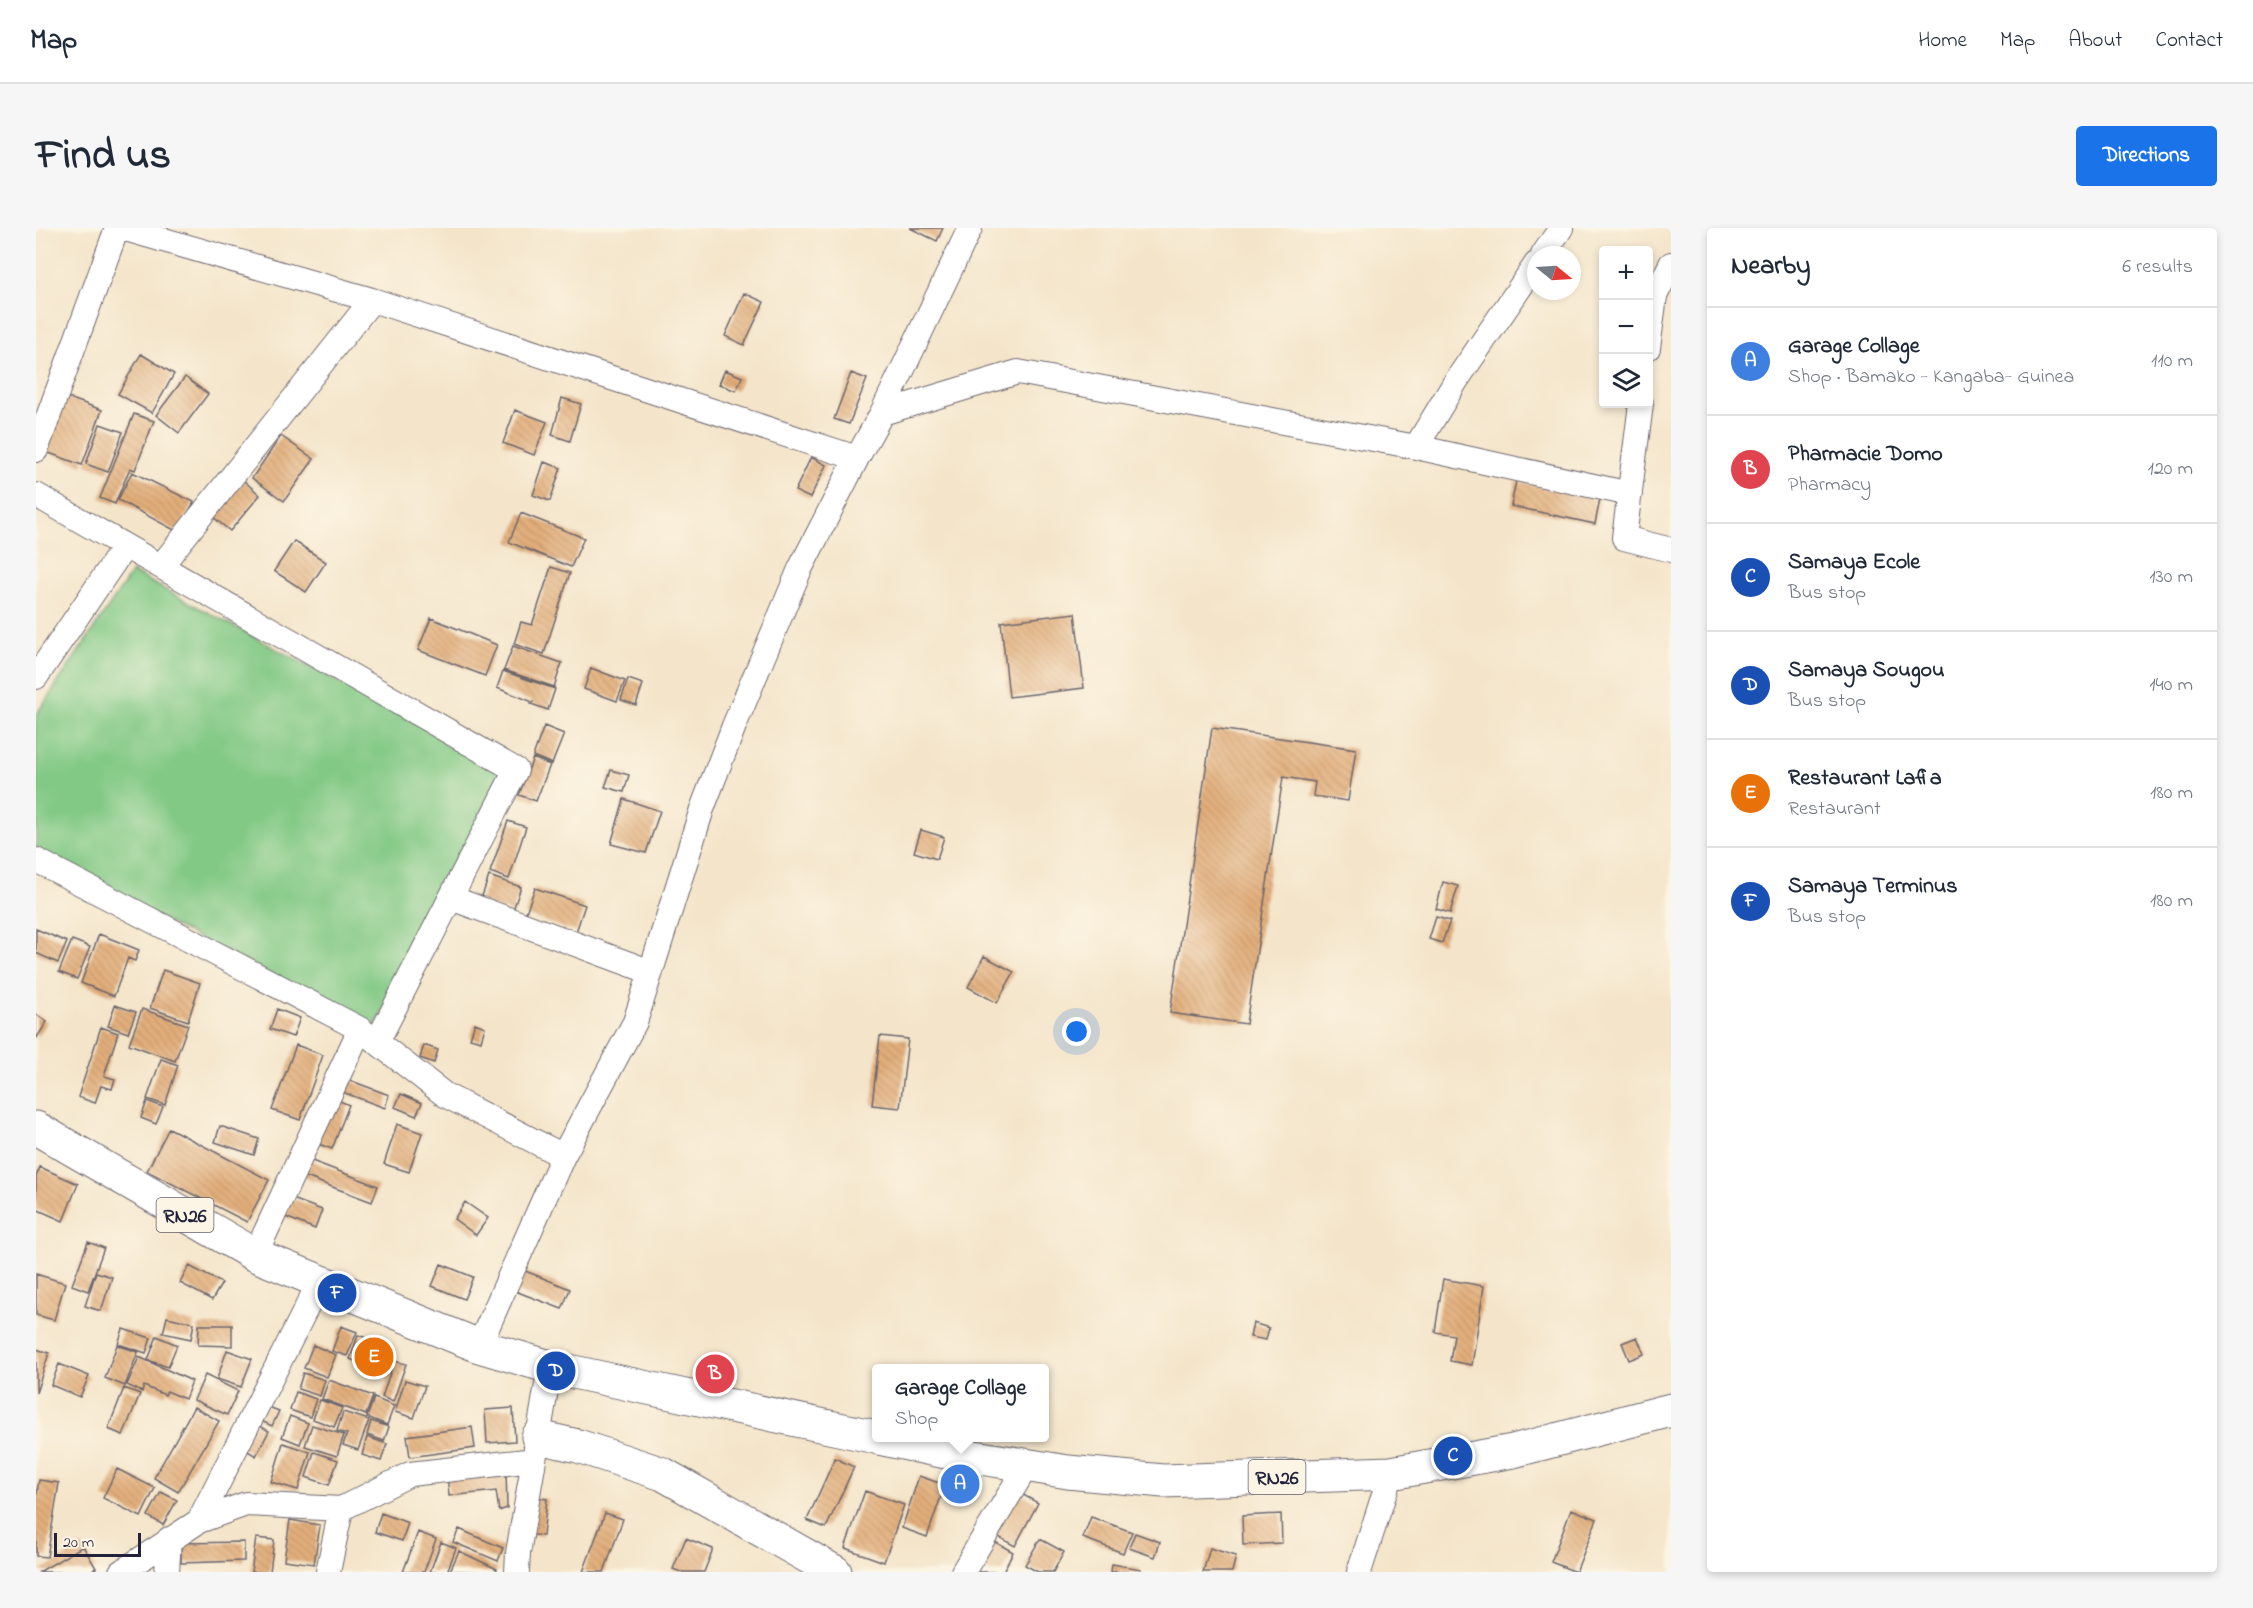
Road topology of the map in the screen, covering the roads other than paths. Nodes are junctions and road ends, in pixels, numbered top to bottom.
1 (117, 228) edge
2 (122, 228) edge
3 (970, 228) edge
4 (1561, 228) edge
5 (1549, 246) edge
6 (1671, 264) edge
7 (1527, 277) edge
8 (372, 300) junction
9 (1653, 311) edge
10 (1641, 408) edge
11 (882, 413) junction
12 (1416, 447) junction
13 (36, 450) edge
14 (856, 458) junction
15 (1630, 494) junction
16 (36, 495) edge
17 (125, 546) junction
18 (1671, 550) edge
19 (161, 566) junction
20 (36, 677) edge
21 (36, 860) edge
22 (451, 898) junction
23 (651, 972) junction
24 (369, 1035) junction
25 (36, 1128) edge
26 (563, 1156) junction
27 (255, 1255) junction
28 (329, 1287) junction
29 (479, 1347) junction
30 (550, 1366) junction
31 (1671, 1410) edge
32 (872, 1436) edge
33 (900, 1442) edge
34 (536, 1449) junction
35 (1027, 1465) junction
36 (1391, 1473) junction
37 (340, 1509) junction
38 (199, 1521) junction
39 (169, 1539) junction
40 (121, 1572) edge
41 (167, 1572) edge
42 (328, 1572) edge
43 (518, 1572) edge
44 (835, 1572) edge
45 (963, 1572) edge
46 (1359, 1572) edge

1 - 13 street
2 - 8 street
3 - 11 street
4 - 5 street
6 - 9 street
7 - 12 street
8 - 14 street
8 - 19 street
10 - 15 street
11 - 12 street
11 - 14 street
12 - 15 street
14 - 23 street
15 - 18 street
16 - 17 street
17 - 19 street
17 - 20 street
19 - 22 street
21 - 24 street
22 - 23 street
22 - 24 street
23 - 26 street
24 - 26 street
24 - 27 street
25 - 27 main road, RN26
26 - 29 street
27 - 28 main road, RN26
28 - 29 main road, RN26
28 - 38 street
29 - 30 main road, RN26
30 - 32 main road, RN26
30 - 34 street
31 - 36 main road, RN26
33 - 35 main road, RN26
34 - 37 street
34 - 43 street
34 - 44 main road
35 - 36 main road, RN26
35 - 45 street
36 - 46 street
37 - 38 street
37 - 42 street
38 - 39 street
39 - 40 street
39 - 41 street

